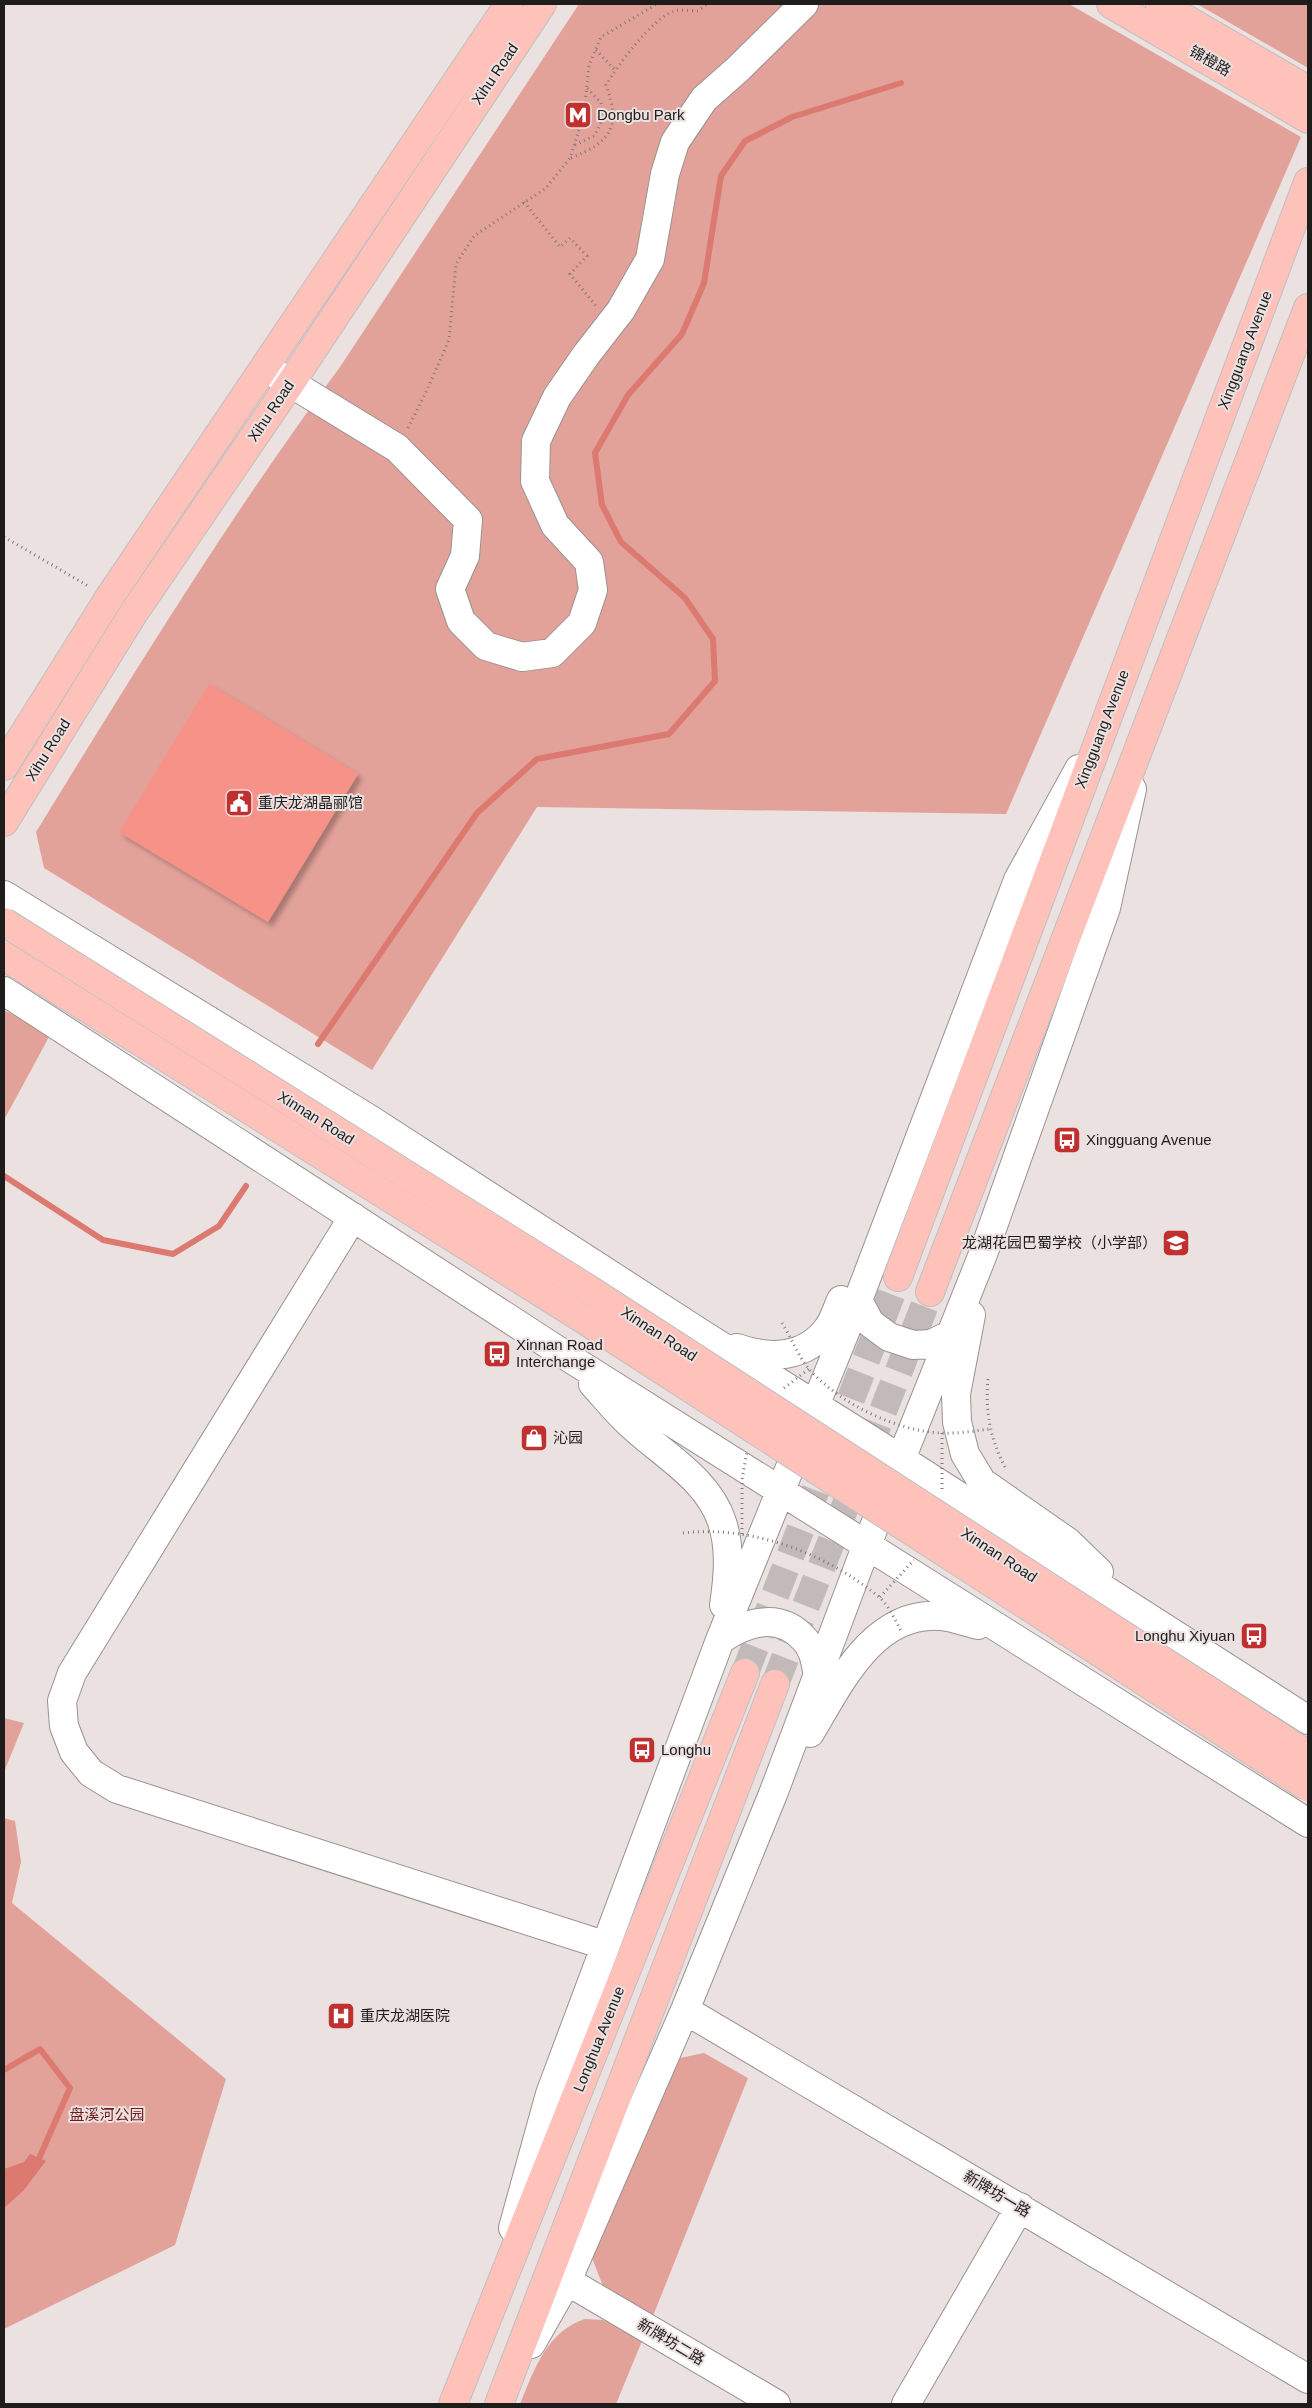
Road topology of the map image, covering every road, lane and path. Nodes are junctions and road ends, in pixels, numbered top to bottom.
1 (509, 4) edge
2 (542, 4) edge
3 (657, 4) edge
4 (706, 4) edge
5 (804, 4) edge
6 (1111, 4) edge
7 (1160, 4) edge
8 (596, 50) junction
9 (615, 70) junction
10 (587, 88) junction
11 (1308, 90) edge
12 (1308, 119) edge
13 (574, 145) junction
14 (570, 158) junction
15 (1308, 182) edge
16 (524, 202) junction
17 (1308, 308) edge
18 (610, 323) junction
19 (266, 368) junction
20 (290, 384) junction
21 (397, 448) junction
22 (4, 537) edge
23 (109, 598) junction
24 (1102, 729) junction
25 (1142, 744) junction
26 (4, 766) edge
27 (4, 822) edge
28 (4, 895) edge
29 (4, 922) edge
30 (4, 956) edge
31 (4, 991) edge
32 (896, 1200) junction
33 (353, 1217) junction
34 (983, 1254) junction
35 (898, 1277) tunnel mouth
36 (930, 1292) tunnel mouth
37 (858, 1300) junction
38 (782, 1322) dead end
39 (794, 1330) dead end
40 (789, 1333) junction
41 (702, 1334) junction
42 (782, 1335) dead end
43 (950, 1335) junction
44 (568, 1357) junction
45 (988, 1379) dead end
46 (816, 1406) junction
47 (990, 1429) junction
48 (901, 1459) junction
49 (1009, 1474) dead end
50 (780, 1491) junction
51 (700, 1531) junction
52 (683, 1533) dead end
53 (701, 1540) dead end
54 (866, 1546) junction
55 (1139, 1612) junction
56 (901, 1631) dead end
57 (1005, 1632) junction
58 (720, 1640) junction
59 (745, 1673) tunnel mouth
60 (818, 1677) junction
61 (775, 1684) tunnel mouth
62 (1308, 1720) edge
63 (1308, 1756) edge
64 (1308, 1786) edge
65 (773, 1794) junction
66 (1308, 1823) edge
67 (604, 1945) junction
68 (685, 2010) junction
69 (1020, 2207) junction
70 (566, 2280) junction
71 (489, 2314) junction
72 (1303, 2374) edge
73 (500, 2400) edge
74 (453, 2404) edge
75 (776, 2404) edge
76 (906, 2404) edge

1 - 19 main road, Xihu Road
2 - 20 main road, Xihu Road
3 - 8 path
4 - 9 path
5 - 18 street
6 - 12 main road, 锦橙路
7 - 11 main road, 锦橙路
8 - 9 path
8 - 10 path
9 - 14 path
10 - 13 path
10 - 13 path
13 - 14 path
14 - 16 path
15 - 24 main road, Xingguang Avenue
16 - 18 path
16 - 21 path
17 - 25 main road
18 - 21 street
19 - 20 street
19 - 23 main road, Xihu Road
20 - 21 street
20 - 27 main road, Xihu Road
22 - 23 path
23 - 26 main road, Xihu Road
24 - 32 street
24 - 35 main road, Xingguang Avenue
25 - 34 street
25 - 36 main road
28 - 41 street, Xinnan Road
29 - 63 main road, Xinnan Road, bridge
30 - 64 main road, Xinnan Road, bridge
31 - 33 street
32 - 37 street
32 - 41 street
33 - 44 street
33 - 67 street
34 - 43 street
34 - 55 street
37 - 43 street
37 - 46 street
38 - 40 path, bridge
39 - 40 path
40 - 42 path, bridge
40 - 47 path, bridge
41 - 46 street, Xinnan Road
43 - 48 street
44 - 50 street
44 - 58 street
45 - 47 path
46 - 48 street, Xinnan Road
46 - 50 street
47 - 49 path
48 - 54 street
48 - 55 street, Xinnan Road
50 - 54 street
50 - 58 street
51 - 52 path, bridge
51 - 53 path, bridge
51 - 56 path, bridge
54 - 57 street
54 - 60 street
55 - 62 street, Xinnan Road
57 - 65 street
57 - 66 street
58 - 60 street
58 - 67 street
59 - 71 main road, Longhua Avenue
60 - 65 street
61 - 73 main road
65 - 68 street
67 - 71 street
68 - 69 street, 新牌坊一路
68 - 70 street
69 - 72 street, 新牌坊一路
69 - 76 street
70 - 73 street
70 - 75 street, 新牌坊二路
71 - 74 main road, Longhua Avenue

